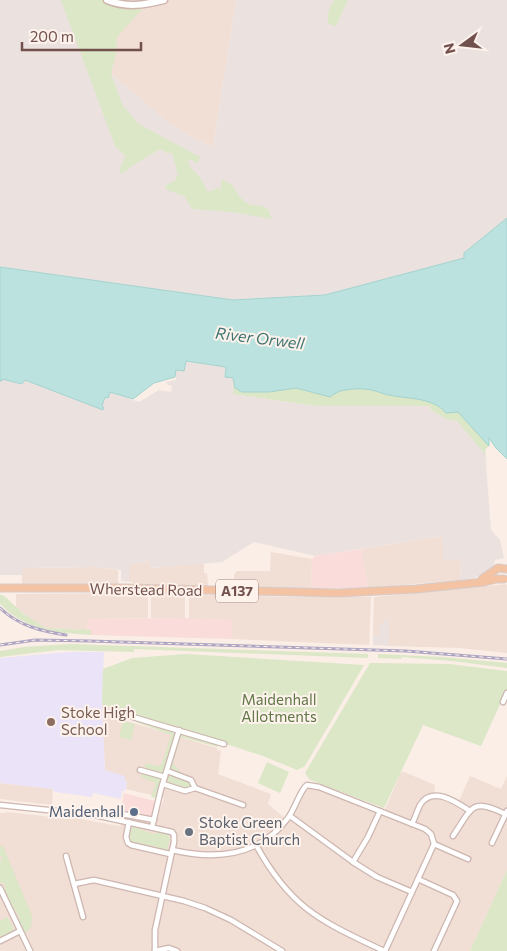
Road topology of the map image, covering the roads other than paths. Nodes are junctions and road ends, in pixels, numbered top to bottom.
1 (107, 0) edge
2 (164, 0) edge
3 (145, 2) edge
4 (497, 569) junction
5 (507, 569) edge
6 (505, 580) edge
7 (472, 583) junction
8 (0, 588) edge
9 (507, 693) edge
10 (504, 702) dead end
11 (126, 715) dead end
12 (179, 730) junction
13 (224, 744) dead end
14 (140, 770) dead end
15 (167, 771) junction
16 (165, 777) junction
17 (163, 784) junction
18 (195, 788) junction
19 (0, 805) edge
20 (243, 805) dead end
21 (0, 809) edge
22 (380, 811) junction
23 (470, 811) junction
24 (506, 812) edge
25 (122, 814) dead end
26 (290, 816) junction
27 (154, 820) junction
28 (129, 822) junction
29 (412, 824) junction
30 (152, 827) junction
31 (453, 836) dead end
32 (492, 843) dead end
33 (434, 844) junction
34 (256, 845) junction
35 (171, 852) junction
36 (66, 856) dead end
37 (468, 859) dead end
38 (353, 862) junction
39 (418, 879) junction
40 (74, 884) junction
41 (0, 888) edge
42 (412, 892) junction
43 (161, 896) junction
44 (2, 901) edge
45 (83, 917) dead end
46 (20, 931) junction
47 (0, 941) edge
48 (30, 951) edge
49 (155, 951) edge
50 (177, 951) edge
51 (282, 951) edge
52 (384, 951) edge
53 (434, 951) edge

1 - 3 street
2 - 3 street
4 - 5 main road
4 - 6 main road, Wherstead Road / A137
4 - 7 main road, Wherstead Road / A137
6 - 7 main road, Wherstead Road / A137
7 - 8 main road, Wherstead Road / A137
9 - 10 street
11 - 12 street
12 - 13 street
12 - 15 street
14 - 16 street
15 - 16 street
15 - 18 street
16 - 17 street
17 - 18 street
17 - 27 street
18 - 20 street
19 - 21 street
19 - 28 street
22 - 26 street
22 - 29 street
22 - 38 street
23 - 24 street
23 - 29 street
23 - 31 street
24 - 32 street
25 - 27 street
26 - 34 street
26 - 38 street
27 - 30 street
28 - 30 street
28 - 35 street
29 - 33 street
30 - 35 street
33 - 37 street
33 - 39 street
34 - 35 street
34 - 52 street
35 - 43 street
36 - 40 street
38 - 42 street
39 - 42 street
39 - 53 street
40 - 43 street
40 - 45 street
41 - 44 street
42 - 52 street
43 - 49 street
43 - 51 street
44 - 46 street
46 - 47 street
46 - 48 street
49 - 50 street

